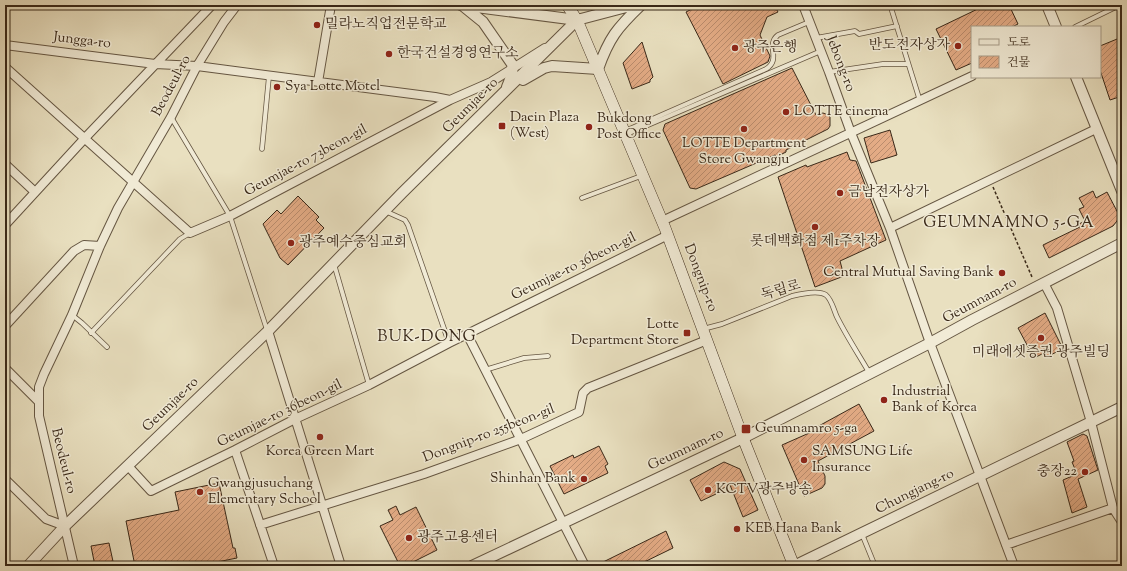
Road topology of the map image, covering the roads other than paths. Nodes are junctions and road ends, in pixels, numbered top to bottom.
1 (212, 5) edge
2 (237, 5) edge
3 (331, 5) edge
4 (461, 5) edge
5 (567, 5) edge
6 (634, 5) edge
7 (641, 5) edge
8 (803, 5) edge
9 (891, 5) edge
10 (1047, 5) edge
11 (1120, 5) edge
12 (577, 20) junction
13 (809, 22) junction
14 (897, 26) junction
15 (1056, 26) edge
16 (1077, 26) edge
17 (816, 38) junction
18 (556, 42) junction
19 (5, 45) edge
20 (821, 51) junction
21 (156, 64) junction
22 (908, 64) junction
23 (197, 66) junction
24 (5, 67) edge
25 (513, 68) junction
26 (598, 69) junction
27 (829, 72) junction
28 (269, 76) junction
29 (971, 76) edge
30 (1076, 78) edge
31 (318, 82) junction
32 (506, 90) junction
33 (450, 100) junction
34 (920, 101) junction
35 (171, 117) junction
36 (1096, 129) junction
37 (626, 133) junction
38 (851, 133) junction
39 (85, 138) junction
40 (262, 149) dead end
41 (5, 164) edge
42 (643, 175) junction
43 (134, 182) junction
44 (1122, 191) edge
45 (35, 192) junction
46 (582, 198) dead end
47 (384, 211) junction
48 (230, 216) junction
49 (662, 221) junction
50 (5, 225) edge
51 (890, 228) junction
52 (190, 233) junction
53 (668, 235) junction
54 (1122, 243) edge
55 (100, 246) junction
56 (334, 263) junction
57 (1040, 285) junction
58 (72, 315) junction
59 (5, 326) edge
60 (703, 329) junction
61 (268, 331) junction
62 (91, 333) junction
63 (467, 334) junction
64 (707, 340) junction
65 (449, 343) junction
66 (930, 343) junction
67 (107, 347) dead end
68 (548, 356) dead end
69 (5, 368) edge
70 (485, 370) junction
71 (870, 374) junction
72 (369, 385) junction
73 (38, 401) junction
74 (1122, 407) edge
75 (295, 419) junction
76 (1091, 422) junction
77 (743, 438) junction
78 (521, 439) junction
79 (235, 450) junction
80 (128, 466) junction
81 (980, 476) junction
82 (6, 482) edge
83 (322, 506) junction
84 (1113, 508) junction
85 (1122, 522) edge
86 (563, 523) junction
87 (260, 525) junction
88 (66, 526) junction
89 (862, 533) junction
90 (1006, 544) junction
91 (28, 566) edge
92 (74, 566) edge
93 (274, 566) edge
94 (340, 566) edge
95 (472, 566) edge
96 (585, 566) edge
97 (794, 566) edge
98 (875, 566) edge
99 (1014, 566) edge

1 - 21 street
2 - 23 street, Beodeul-ro
3 - 31 street
4 - 12 street
4 - 25 street
5 - 12 main road, Dongnip-ro
6 - 12 street
7 - 26 street
8 - 13 street, Jebong-ro
9 - 14 lane
10 - 15 street
11 - 16 lane
12 - 18 street, Geumjae-ro
12 - 26 main road, Dongnip-ro
13 - 17 street, Jebong-ro
13 - 37 lane
14 - 17 lane
14 - 22 lane
17 - 20 street, Jebong-ro
18 - 25 street, Geumjae-ro 73beon-gil
18 - 32 street, Geumjae-ro
19 - 21 street, Jungga-ro
20 - 27 street, Jebong-ro
20 - 37 lane
21 - 23 street, Jungga-ro
21 - 39 street
22 - 27 lane
22 - 34 lane
23 - 28 street, Jungga-ro
23 - 35 street, Beodeul-ro
24 - 39 street
25 - 32 street
25 - 33 street, Geumjae-ro 73beon-gil
26 - 32 street
26 - 37 main road, Dongnip-ro
27 - 38 street, Jebong-ro
28 - 31 street, Jungga-ro
28 - 40 lane
29 - 34 street
30 - 36 street
31 - 33 street, Jungga-ro
32 - 47 street, Geumjae-ro
33 - 48 street, Geumjae-ro 73beon-gil
34 - 38 street
35 - 43 street, Beodeul-ro
35 - 48 lane
36 - 44 street
36 - 51 street
37 - 42 main road, Dongnip-ro
38 - 49 street
38 - 51 street, Geumnam-ro
39 - 43 street
39 - 45 street
41 - 45 street
42 - 46 lane
42 - 49 main road, Dongnip-ro
43 - 52 street
43 - 55 street, Beodeul-ro
45 - 50 street
47 - 56 street, Geumjae-ro
47 - 65 lane
48 - 52 street, Geumjae-ro 73beon-gil
48 - 61 lane
49 - 53 main road, Dongnip-ro
51 - 66 street, Geumnam-ro
52 - 62 lane, Geumjae-ro 73beon-gil
53 - 60 main road, Dongnip-ro
53 - 63 street, Geumjae-ro 36beon-gil
54 - 57 street, Geumnam-ro
55 - 58 street, Beodeul-ro
55 - 59 street
56 - 61 street, Geumjae-ro
56 - 72 lane
57 - 66 street, Geumnam-ro
57 - 76 street
58 - 62 lane
58 - 73 street, Beodeul-ro
60 - 64 main road, Dongnip-ro
60 - 71 lane, 독립로
61 - 75 street
61 - 80 street, Geumjae-ro
62 - 67 lane
63 - 65 street, Geumjae-ro 36beon-gil
63 - 70 street
64 - 77 main road, Dongnip-ro
64 - 78 street, Dongnip-ro 255beon-gil
65 - 72 street, Geumjae-ro 36beon-gil
66 - 71 street, Geumnam-ro
66 - 81 street, Geumnam-ro
68 - 70 lane
69 - 73 street
70 - 78 street
71 - 77 street, Geumnam-ro
72 - 75 street, Geumjae-ro 36beon-gil
73 - 88 street, Beodeul-ro
74 - 76 street, Chungjang-ro
75 - 79 street, Geumjae-ro 36beon-gil
75 - 83 street
76 - 81 street, Chungjang-ro
76 - 84 street
77 - 86 street, Geumnam-ro
77 - 97 main road, Dongnip-ro
78 - 83 street, Dongnip-ro 255beon-gil
78 - 86 street
79 - 80 street, Geumjae-ro 36beon-gil
79 - 87 street
80 - 88 street, Geumjae-ro
81 - 89 street, Chungjang-ro
81 - 90 street
82 - 88 street
83 - 87 street, Dongnip-ro 255beon-gil
83 - 94 street
84 - 85 street
84 - 90 street
86 - 95 street, Geumnam-ro
86 - 96 street
87 - 93 street
88 - 91 street, Geumjae-ro
88 - 92 street, Beodeul-ro
89 - 97 street, Chungjang-ro
89 - 98 lane
90 - 99 street

